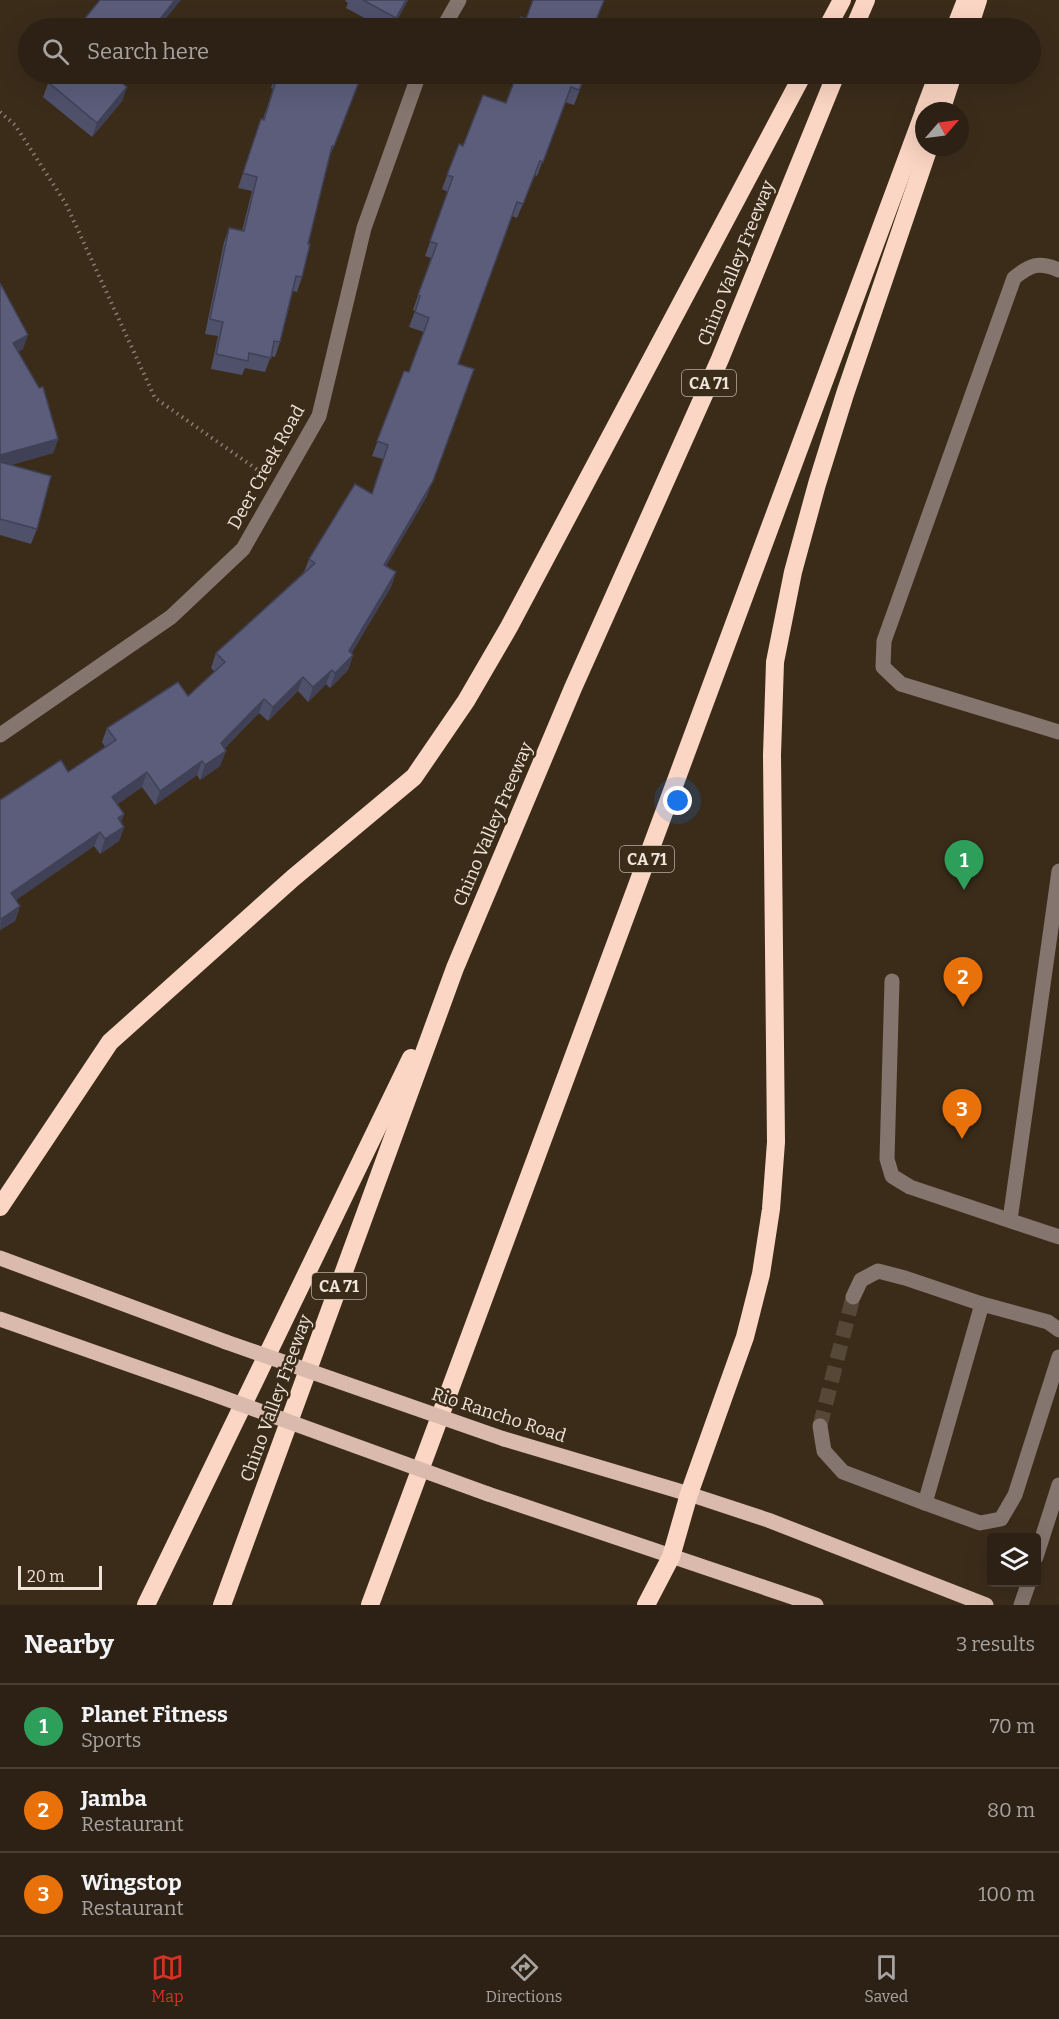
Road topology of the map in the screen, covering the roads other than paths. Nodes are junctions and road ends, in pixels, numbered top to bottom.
1 (459, 0) edge
2 (842, 0) edge
3 (866, 0) edge
4 (966, 0) edge
5 (978, 0) edge
6 (449, 18) edge
7 (832, 18) edge
8 (858, 18) edge
9 (959, 18) edge
10 (972, 18) edge
11 (415, 84) edge
12 (798, 84) edge
13 (832, 84) edge
14 (934, 84) edge
15 (950, 84) edge
16 (928, 102) edge
17 (944, 102) edge
18 (915, 136) edge
19 (926, 156) edge
20 (1059, 270) edge
21 (1059, 732) edge
22 (0, 735) edge
23 (1059, 871) edge
24 (455, 968) junction
25 (892, 981) dead end
26 (0, 1207) edge
27 (1010, 1220) junction
28 (1059, 1237) edge
29 (0, 1258) edge
30 (853, 1297) tunnel mouth
31 (982, 1304) junction
32 (0, 1319) edge
33 (1059, 1330) edge
34 (1059, 1357) edge
35 (1055, 1387) edge
36 (820, 1426) tunnel mouth
37 (1059, 1485) edge
38 (689, 1494) junction
39 (925, 1503) junction
40 (1041, 1541) edge
41 (671, 1557) junction
42 (1027, 1587) edge
43 (146, 1605) edge
44 (222, 1605) edge
45 (370, 1605) edge
46 (646, 1605) edge
47 (816, 1605) edge
48 (986, 1605) edge
49 (1021, 1605) edge

1 - 6 street
2 - 7 highway
3 - 8 highway
4 - 9 highway
5 - 10 highway
11 - 22 street, Deer Creek Road
12 - 26 highway
13 - 24 highway, Chino Valley Freeway / CA 71
14 - 16 highway, CA 71
15 - 17 highway
18 - 45 highway, CA 71
19 - 38 highway
20 - 21 street
23 - 27 street
24 - 43 highway
24 - 44 highway, Chino Valley Freeway / CA 71
25 - 27 street
27 - 28 street
29 - 38 main road, Rio Rancho Road, bridge
30 - 31 street
31 - 33 street
31 - 39 street
32 - 41 main road, bridge
34 - 35 street
35 - 39 street
36 - 39 street
37 - 40 street
38 - 41 highway
38 - 48 main road, Rio Rancho Road
41 - 46 highway
41 - 47 main road
42 - 49 street

